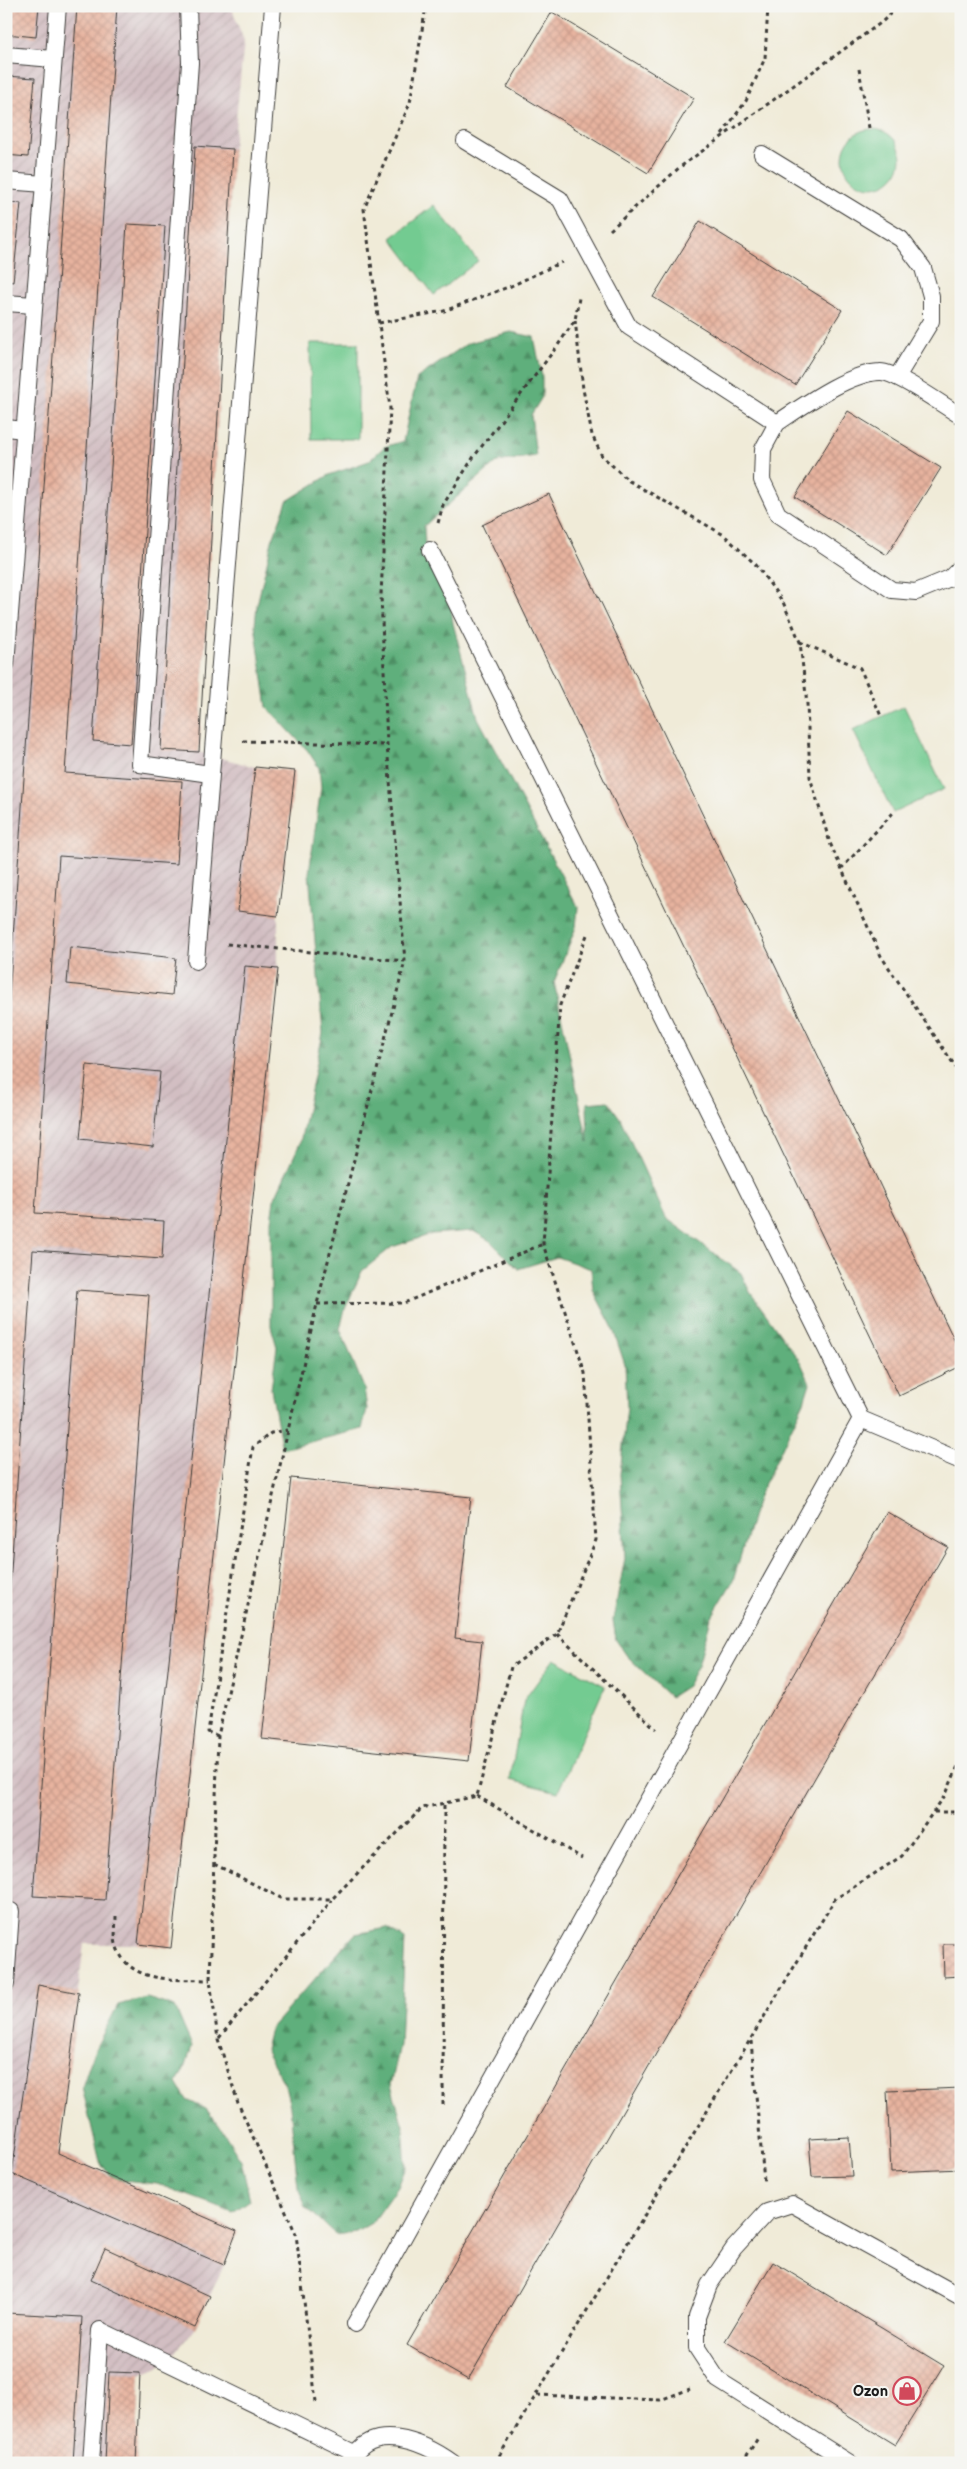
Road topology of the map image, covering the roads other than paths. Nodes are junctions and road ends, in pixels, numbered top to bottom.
1 (58, 6) edge
2 (188, 6) edge
3 (273, 6) edge
4 (6, 55) edge
5 (53, 59) junction
6 (465, 141) dead end
7 (762, 154) dead end
8 (6, 180) edge
9 (44, 184) junction
10 (6, 303) edge
11 (34, 305) junction
12 (897, 377) junction
13 (961, 416) edge
14 (777, 423) junction
15 (6, 428) edge
16 (24, 430) junction
17 (11, 548) edge
18 (430, 550) road end
19 (961, 567) edge
20 (6, 664) edge
21 (210, 774) junction
22 (196, 960) dead end
23 (861, 1419) junction
24 (961, 1461) edge
25 (11, 1911) dead end
26 (6, 1984) edge
27 (961, 2297) edge
28 (355, 2324) dead end
29 (352, 2458) edge
30 (92, 2463) edge
31 (453, 2463) edge
32 (850, 2463) edge

1 - 5 lane
2 - 21 lane
3 - 21 lane
4 - 5 lane
5 - 9 lane
6 - 14 lane
7 - 12 lane
8 - 9 lane
9 - 11 lane
10 - 11 lane
11 - 16 lane
12 - 13 lane
12 - 14 lane
14 - 19 lane
15 - 16 lane
16 - 17 lane
17 - 20 lane
18 - 23 lane
21 - 22 lane
23 - 24 lane
23 - 28 lane
25 - 26 lane
27 - 32 lane
29 - 30 lane
29 - 31 lane

